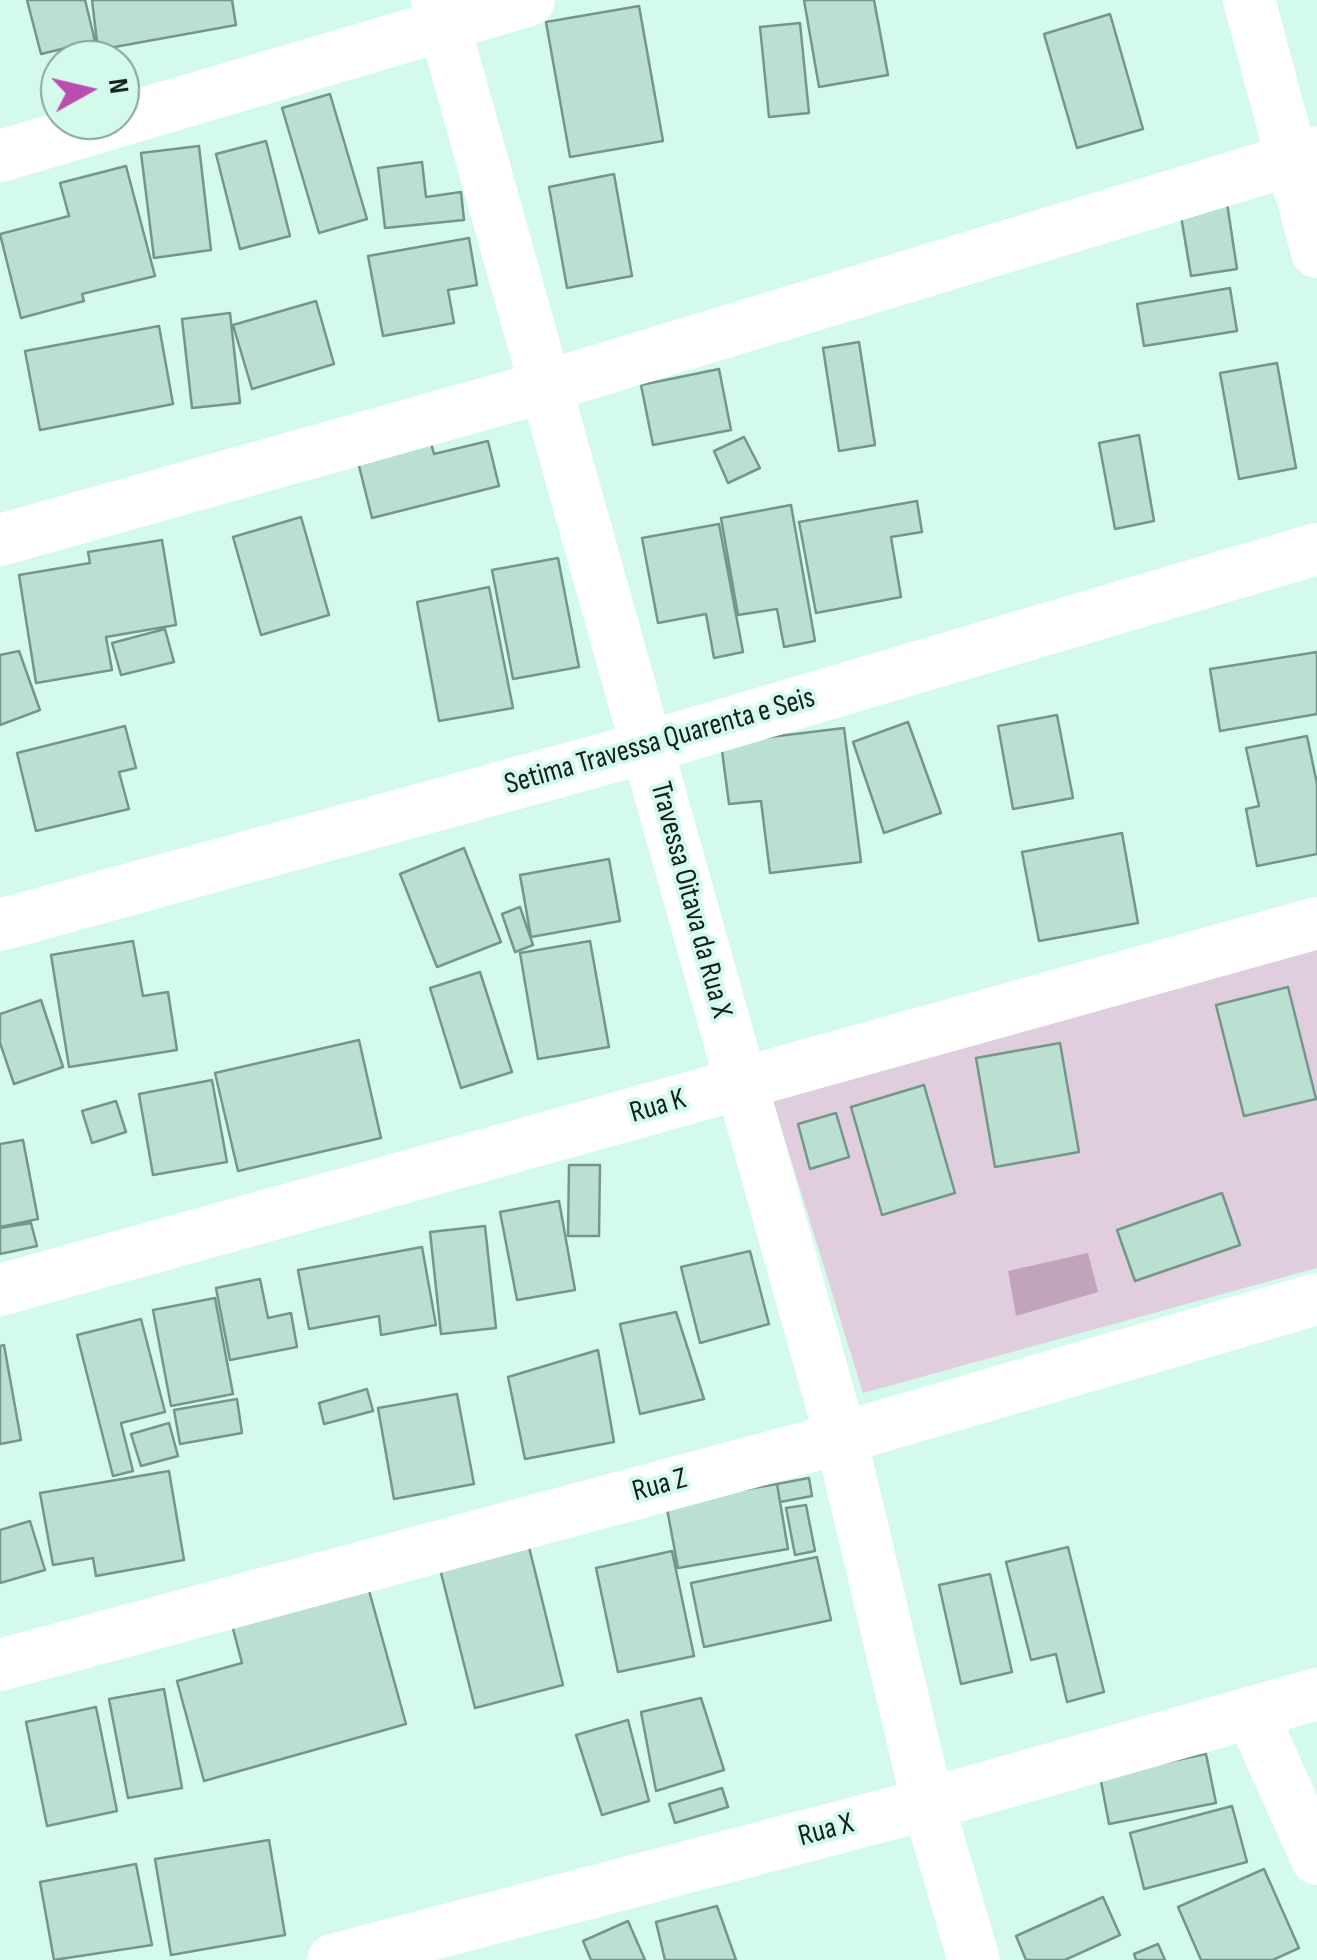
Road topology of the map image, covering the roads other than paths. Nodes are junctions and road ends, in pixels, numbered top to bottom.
1 (530, 0) edge
2 (1249, 0) edge
3 (440, 12) edge
4 (0, 156) edge
5 (1304, 156) edge
6 (1317, 252) edge
7 (544, 387) junction
8 (0, 540) edge
9 (1317, 549) edge
10 (648, 747) junction
11 (1317, 923) edge
12 (0, 925) edge
13 (740, 1084) junction
14 (0, 1290) edge
15 (1317, 1298) edge
16 (841, 1438) junction
17 (0, 1665) edge
18 (1317, 1694) edge
19 (1251, 1712) junction
20 (928, 1804) junction
21 (1317, 1859) edge
22 (366, 1956) edge
23 (974, 1960) edge

1 - 3 street
2 - 5 street
3 - 4 street
3 - 7 street, Travessa Oitava da Rua X
5 - 6 street
5 - 7 street
7 - 8 street
7 - 10 street, Travessa Oitava da Rua X
9 - 10 street, Setima Travessa Quarenta e Seis
10 - 12 street, Setima Travessa Quarenta e Seis
10 - 13 street, Travessa Oitava da Rua X
11 - 13 street, Rua K
13 - 14 street, Rua K
13 - 16 street, Travessa Oitava da Rua X
15 - 16 street, Rua Z
16 - 17 street, Rua Z
16 - 20 street, Travessa Oitava da Rua X
18 - 19 street, Rua X
19 - 20 street, Rua X
19 - 21 street
20 - 22 street, Rua X
20 - 23 street, Travessa Oitava da Rua X

